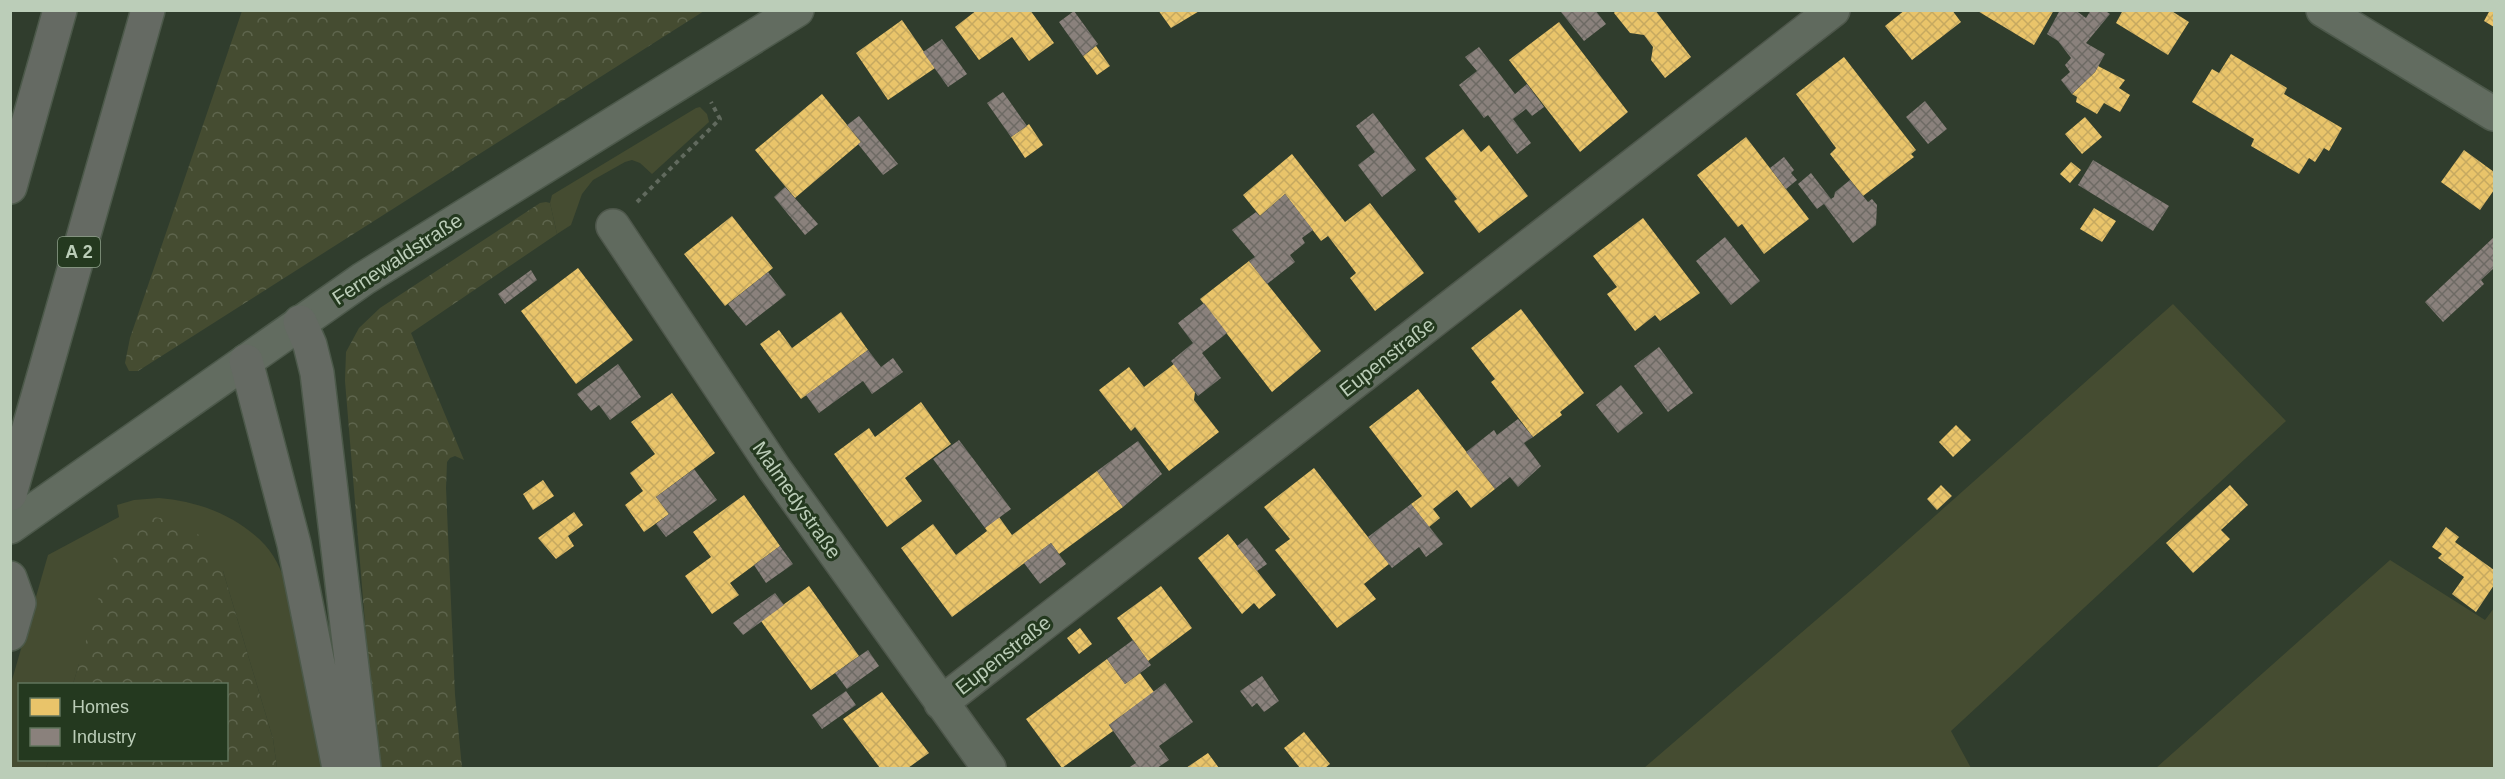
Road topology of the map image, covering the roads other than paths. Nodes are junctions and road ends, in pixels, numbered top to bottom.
1 (60, 10) edge
2 (148, 10) edge
3 (796, 10) edge
4 (1833, 10) edge
5 (2323, 10) edge
6 (2494, 114) edge
7 (10, 187) edge
8 (613, 226) road end
9 (300, 322) junction
10 (246, 361) junction
11 (10, 494) edge
12 (10, 526) edge
13 (10, 578) edge
14 (10, 634) edge
15 (941, 703) junction
16 (339, 768) edge
17 (364, 768) edge
18 (989, 768) edge

1 - 7 highway
2 - 11 highway, A 2
3 - 9 main road, Fernewaldstraße
4 - 15 street, Eupenstraße
5 - 6 main road
8 - 15 street, Malmedystraße
9 - 10 main road, Fernewaldstraße
9 - 17 highway
10 - 12 main road, Fernewaldstraße
10 - 16 highway
13 - 14 highway
15 - 18 street, Malmedystraße

